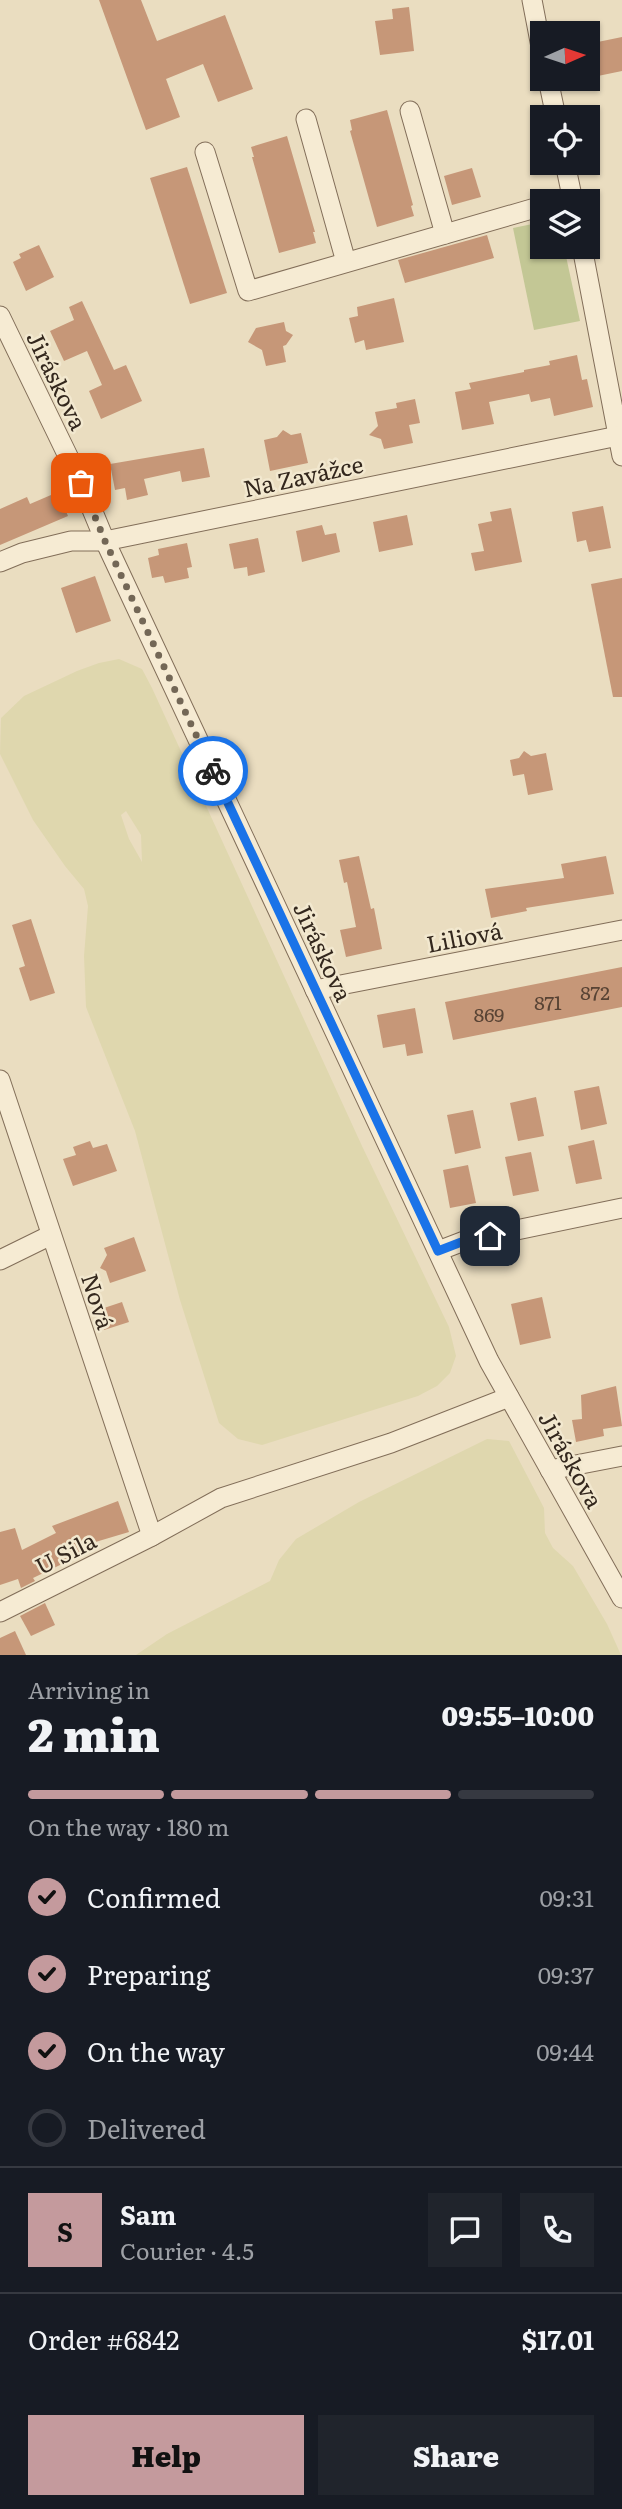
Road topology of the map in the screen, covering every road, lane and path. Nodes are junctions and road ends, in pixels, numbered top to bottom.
1 (532, 0) edge
2 (536, 21) edge
3 (410, 110) dead end
4 (306, 119) dead end
5 (205, 152) dead end
6 (530, 209) edge
7 (445, 234) junction
8 (584, 259) edge
9 (346, 262) junction
10 (0, 316) edge
11 (618, 436) junction
12 (622, 456) edge
13 (105, 541) junction
14 (0, 562) edge
15 (622, 930) edge
16 (315, 990) junction
17 (0, 1080) edge
18 (622, 1208) edge
19 (51, 1235) junction
20 (438, 1251) junction
21 (0, 1260) edge
22 (509, 1397) junction
23 (622, 1456) edge
24 (550, 1470) junction
25 (152, 1536) junction
26 (622, 1598) edge
27 (0, 1612) edge

1 - 2 street
3 - 7 street
4 - 9 street
5 - 9 street
6 - 7 street
7 - 9 street
8 - 11 street
10 - 13 street, Jiráskova
11 - 12 street
11 - 13 street, Na Zavážce
13 - 14 street, Na Zavážce
13 - 16 street, Jiráskova
15 - 16 street, Liliová
16 - 20 street, Jiráskova
17 - 19 street, Nová
18 - 20 street
19 - 21 street
19 - 25 street, Nová
20 - 22 street, Jiráskova
22 - 24 street, Jiráskova
22 - 25 street, U Sila
23 - 24 street
24 - 26 street, Jiráskova
25 - 27 street, U Sila

